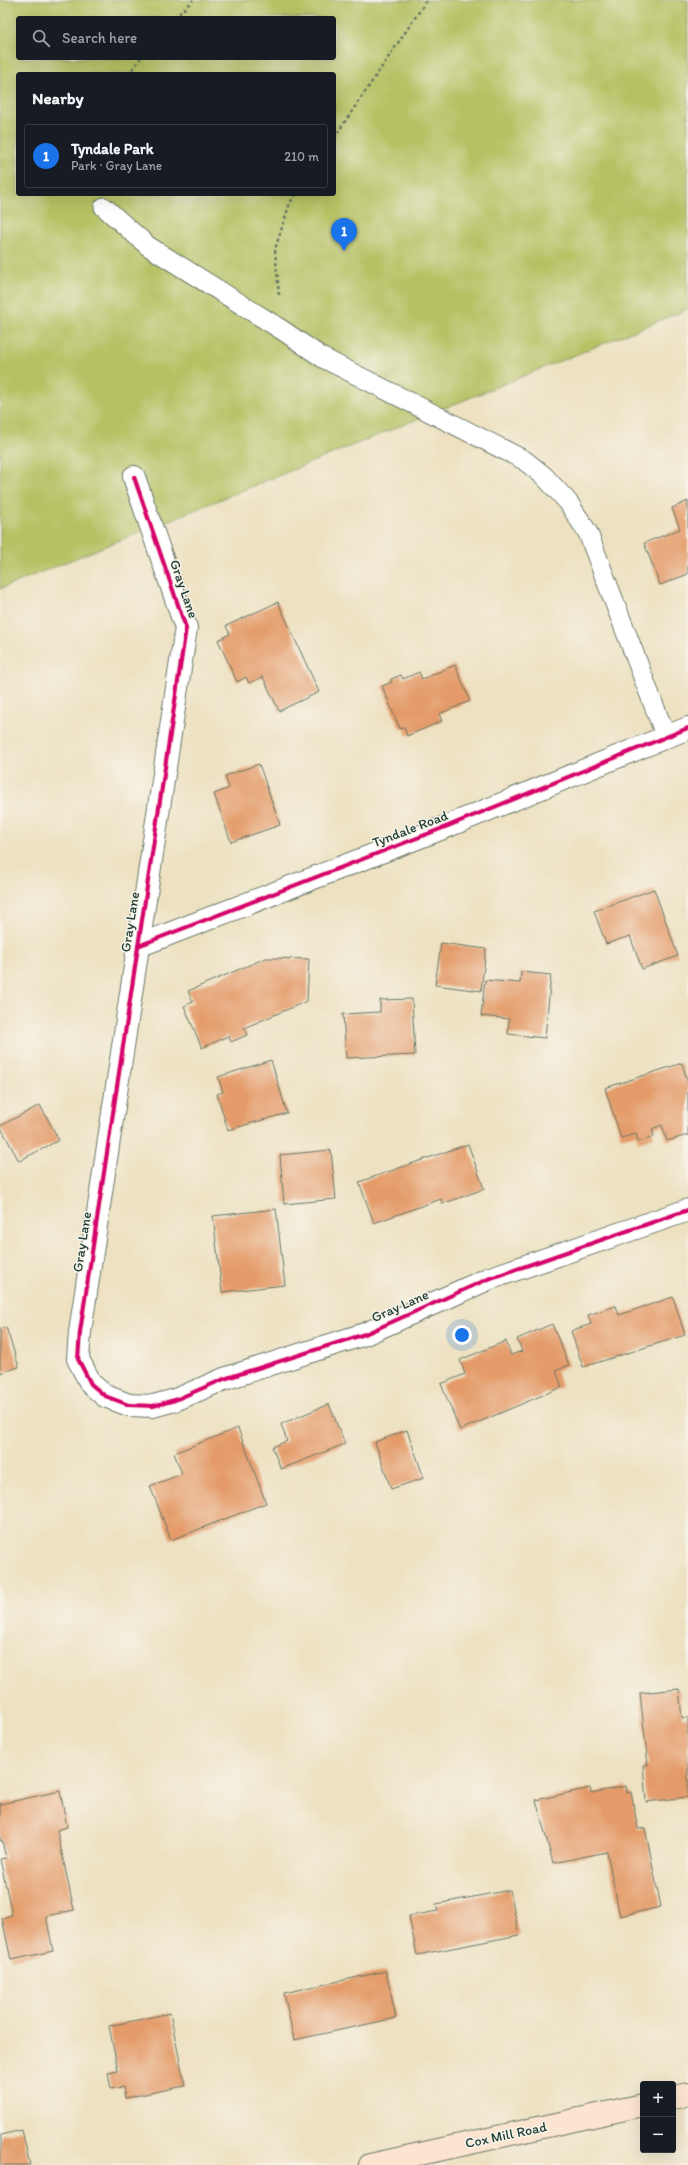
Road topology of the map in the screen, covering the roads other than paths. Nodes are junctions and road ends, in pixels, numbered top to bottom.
1 (104, 207) dead end
2 (134, 477) dead end
3 (688, 728) edge
4 (666, 737) junction
5 (138, 946) junction
6 (688, 1210) edge
7 (688, 2094) edge
8 (676, 2097) edge
9 (640, 2105) edge
10 (370, 2165) edge

1 - 4 lane
2 - 5 street, Gray Lane
3 - 4 street, Tyndale Road
4 - 5 street, Tyndale Road
5 - 6 street, Gray Lane
7 - 8 street
9 - 10 street, Cox Mill Road

